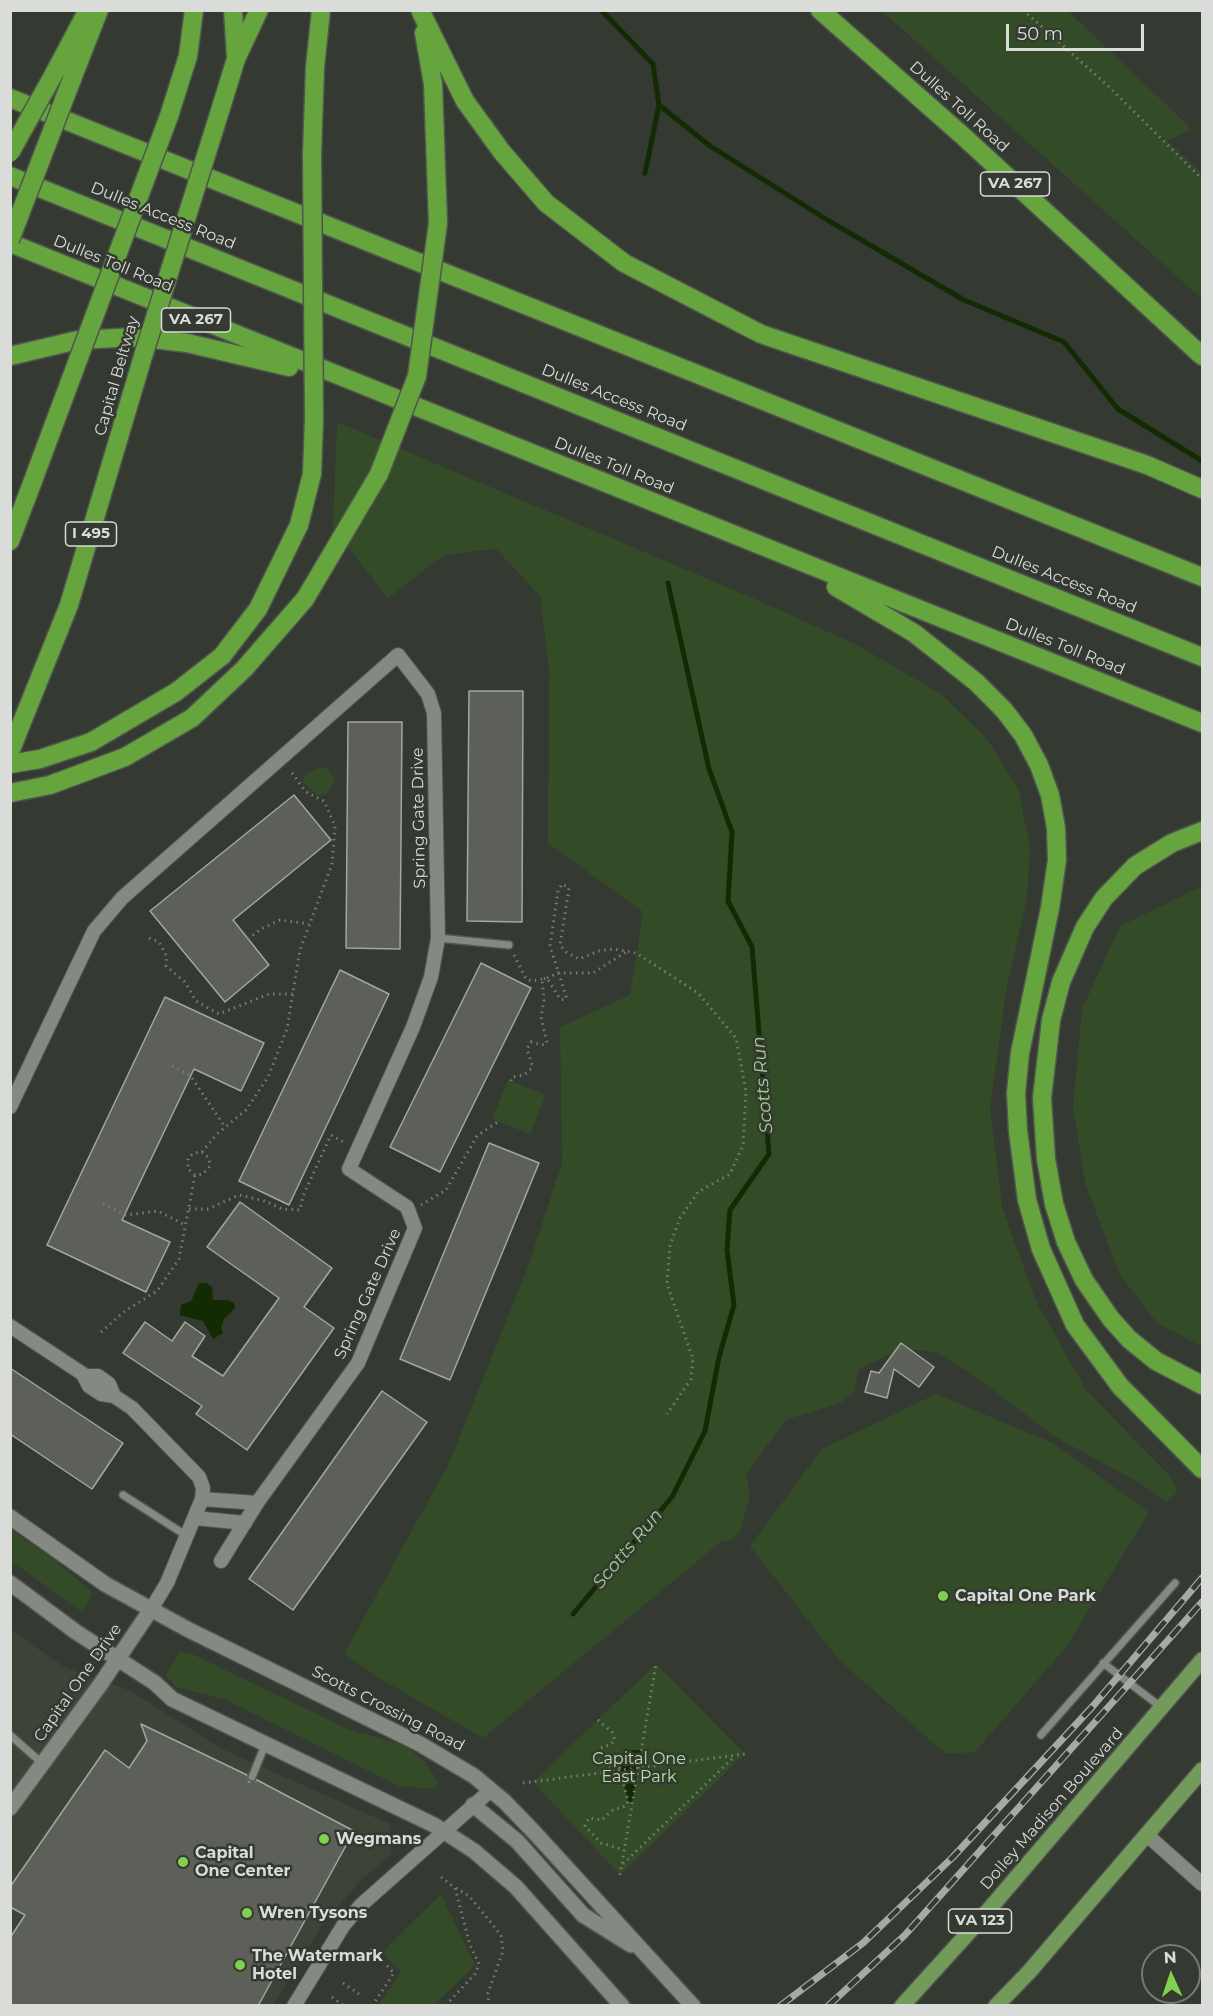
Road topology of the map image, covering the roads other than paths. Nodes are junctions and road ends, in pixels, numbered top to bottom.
1 (88, 10) edge
2 (99, 10) edge
3 (194, 10) edge
4 (233, 10) edge
5 (259, 10) edge
6 (321, 10) edge
7 (420, 11) edge
8 (822, 12) edge
9 (236, 59) junction
10 (63, 76) junction
11 (10, 98) edge
12 (10, 153) edge
13 (10, 176) edge
14 (10, 242) edge
15 (10, 356) edge
16 (1202, 356) edge
17 (383, 394) junction
18 (1203, 489) edge
19 (738, 537) junction
20 (10, 541) edge
21 (1203, 577) edge
22 (1203, 657) edge
23 (1203, 723) edge
24 (10, 752) edge
25 (10, 764) edge
26 (10, 793) edge
27 (1203, 831) edge
28 (438, 938) junction
29 (509, 945) road end
30 (10, 1107) edge
31 (10, 1326) edge
32 (1203, 1385) edge
33 (1203, 1469) edge
34 (123, 1495) dead end
35 (202, 1499) junction
36 (257, 1503) junction
37 (10, 1518) edge
38 (195, 1518) junction
39 (244, 1523) junction
40 (187, 1536) junction
41 (221, 1561) dead end
42 (10, 1583) edge
43 (1175, 1583) dead end
44 (152, 1608) junction
45 (119, 1658) junction
46 (1203, 1660) edge
47 (1103, 1663) junction
48 (1162, 1708) junction
49 (10, 1735) edge
50 (1041, 1735) dead end
51 (265, 1745) junction
52 (43, 1764) junction
53 (1203, 1770) edge
54 (252, 1777) dead end
55 (491, 1790) junction
56 (473, 1805) junction
57 (10, 1808) edge
58 (445, 1831) junction
59 (1147, 1835) junction
60 (1203, 1884) edge
61 (642, 1950) junction
62 (294, 2006) edge
63 (622, 2006) edge
64 (693, 2006) edge
65 (902, 2006) edge
66 (996, 2006) edge

1 - 10 highway
2 - 10 highway
3 - 20 highway, bridge
4 - 9 highway
5 - 9 highway, Capital Beltway / I 495
6 - 25 highway, bridge
7 - 18 highway
7 - 26 highway, bridge
8 - 16 highway, Dulles Toll Road / VA 267
9 - 24 highway, Capital Beltway / I 495, bridge
10 - 12 highway, bridge
10 - 14 highway, bridge
11 - 21 highway
13 - 22 highway, Dulles Access Road
14 - 17 highway, Dulles Toll Road / VA 267
15 - 17 highway
17 - 19 highway, Dulles Toll Road / VA 267
19 - 23 highway, Dulles Toll Road / VA 267
19 - 33 highway
27 - 32 highway
28 - 29 lane
28 - 30 street, Spring Gate Drive
28 - 36 street, Spring Gate Drive
31 - 35 street
34 - 40 lane
35 - 36 street
35 - 38 street
36 - 39 street, Spring Gate Drive
37 - 44 main road, Scotts Crossing Road
38 - 39 street
38 - 40 street
39 - 41 street, Spring Gate Drive
40 - 44 street
42 - 45 main road
43 - 47 lane
44 - 45 main road, Capital One Drive
44 - 55 main road, Scotts Crossing Road
45 - 51 main road
45 - 52 main road, Capital One Drive
46 - 48 main road, Dolley Madison Boulevard / VA 123
47 - 48 lane
47 - 50 lane
48 - 65 main road, Dolley Madison Boulevard / VA 123
49 - 52 lane
51 - 54 lane
51 - 58 main road
52 - 57 main road, Capital One Drive
53 - 59 main road
55 - 56 street
55 - 61 main road, Scotts Crossing Road
56 - 58 street
56 - 61 main road
58 - 62 street
58 - 63 main road
59 - 60 street
59 - 66 main road
61 - 64 main road, Scotts Crossing Road

